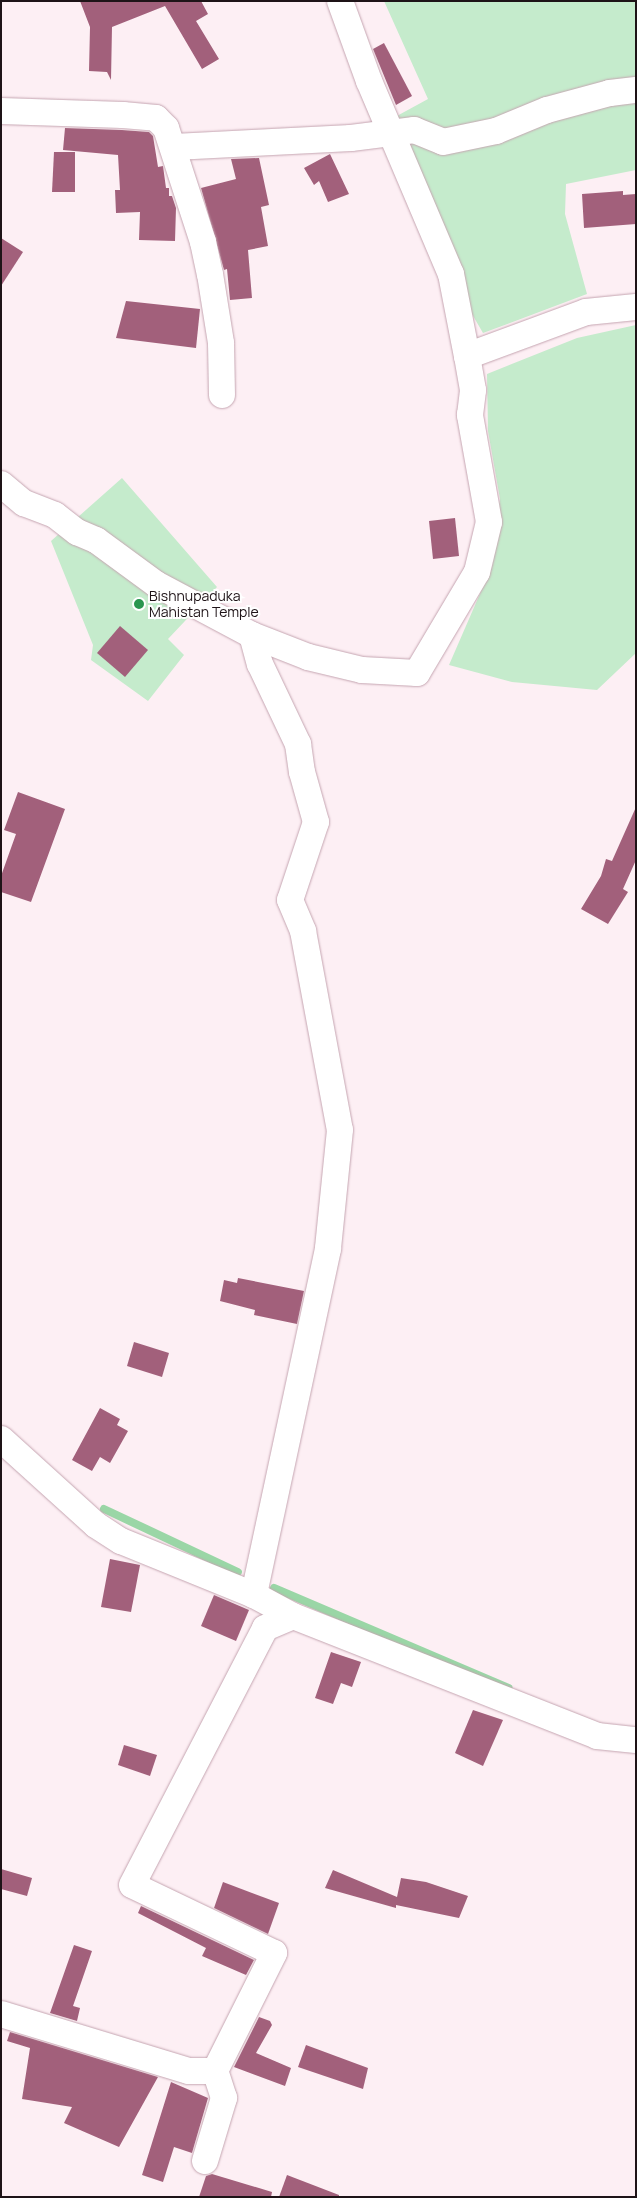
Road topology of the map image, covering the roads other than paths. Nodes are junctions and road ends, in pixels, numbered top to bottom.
1 (340, 1) edge
2 (636, 90) edge
3 (1, 111) edge
4 (392, 131) junction
5 (174, 147) junction
6 (636, 307) edge
7 (467, 356) junction
8 (222, 395) dead end
9 (1, 484) edge
10 (252, 635) junction
11 (1, 1439) edge
12 (254, 1595) junction
13 (293, 1616) junction
14 (636, 1740) edge
15 (1, 2014) edge
16 (215, 2071) junction
17 (204, 2161) dead end

1 - 4 street
2 - 4 street
3 - 5 street
4 - 5 street
4 - 7 street
5 - 8 street
6 - 7 street
7 - 10 street
9 - 10 street
10 - 12 street
11 - 12 street
12 - 13 street
13 - 14 street
13 - 16 street
15 - 16 street
16 - 17 street

